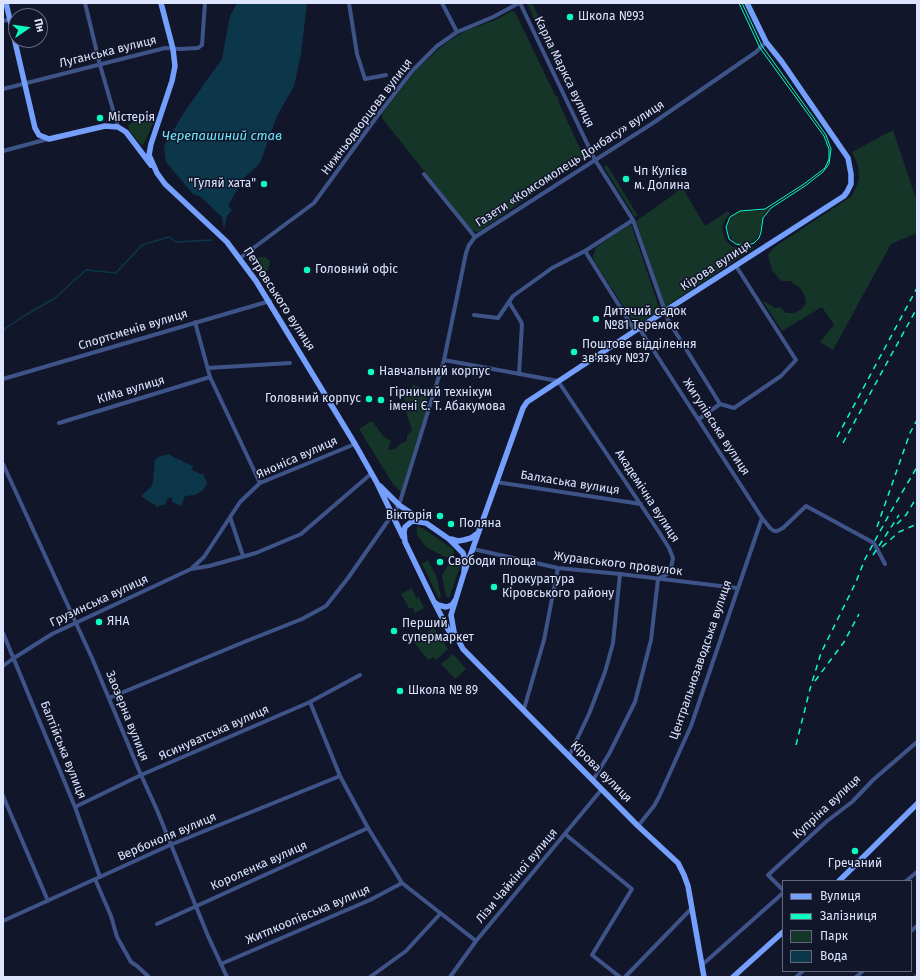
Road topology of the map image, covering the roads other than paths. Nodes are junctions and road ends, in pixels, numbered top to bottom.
1 (85, 3) edge
2 (161, 3) edge
3 (205, 3) edge
4 (349, 3) edge
5 (442, 3) edge
6 (520, 3) edge
7 (747, 3) edge
8 (457, 32) junction
9 (766, 42) junction
10 (17, 48) edge
11 (173, 49) junction
12 (100, 65) junction
13 (386, 75) dead end
14 (25, 84) junction
15 (3, 89) edge
16 (118, 127) junction
17 (49, 139) junction
18 (3, 151) edge
19 (595, 160) junction
20 (157, 173) junction
21 (424, 174) dead end
22 (633, 220) junction
23 (475, 237) junction
24 (585, 252) junction
25 (240, 258) junction
26 (736, 266) junction
27 (270, 301) junction
28 (508, 302) junction
29 (665, 311) junction
30 (474, 315) dead end
31 (195, 322) junction
32 (637, 330) junction
33 (444, 360) junction
34 (290, 363) dead end
35 (208, 368) junction
36 (519, 374) junction
37 (210, 377) junction
38 (3, 379) edge
39 (558, 381) junction
40 (720, 404) junction
41 (699, 420) junction
42 (59, 423) dead end
43 (355, 444) junction
44 (3, 464) edge
45 (372, 473) junction
46 (496, 482) junction
47 (260, 483) junction
48 (377, 483) junction
49 (641, 504) junction
50 (399, 505) junction
51 (392, 516) junction
52 (230, 517) junction
53 (762, 518) junction
54 (426, 523) junction
55 (478, 533) junction
56 (449, 539) junction
57 (405, 542) junction
58 (473, 549) junction
59 (249, 555) junction
60 (243, 556) junction
61 (204, 558) junction
62 (223, 562) junction
63 (885, 564) dead end
64 (208, 566) junction
65 (558, 568) junction
66 (191, 569) junction
67 (464, 573) junction
68 (620, 574) junction
69 (658, 579) junction
70 (737, 588) junction
71 (456, 599) junction
72 (434, 602) junction
73 (76, 622) junction
74 (3, 633) edge
75 (463, 649) junction
76 (14, 658) junction
77 (3, 666) edge
78 (360, 675) dead end
79 (109, 698) junction
80 (310, 702) junction
81 (524, 709) junction
82 (917, 742) edge
83 (569, 756) junction
84 (140, 775) junction
85 (340, 776) junction
86 (593, 780) junction
87 (602, 789) junction
88 (3, 796) edge
89 (917, 804) edge
90 (75, 807) junction
91 (638, 826) junction
92 (368, 828) junction
93 (565, 834) junction
94 (170, 845) junction
95 (917, 872) edge
96 (100, 877) junction
97 (95, 879) junction
98 (840, 880) edge
99 (907, 880) edge
100 (402, 883) junction
101 (782, 891) edge
102 (782, 893) edge
103 (48, 901) junction
104 (196, 906) junction
105 (692, 908) junction
106 (440, 914) junction
107 (3, 921) edge
108 (157, 924) dead end
109 (782, 933) edge
110 (476, 941) junction
111 (221, 964) junction
112 (702, 965) junction
113 (149, 977) edge
114 (227, 977) edge
115 (370, 977) edge
116 (450, 977) edge
117 (620, 977) edge
118 (625, 977) edge
119 (704, 977) edge
120 (733, 977) edge

1 - 12 street
2 - 11 main road, Петровського вулиця
3 - 11 street, Луганська вулиця
4 - 13 street, Нижньодворцова вулиця
5 - 8 street
6 - 8 street, Нижньодворцова вулиця
6 - 19 street, Карла Маркса вулиця
7 - 9 main road, Кірова вулиця
8 - 25 street, Нижньодворцова вулиця
9 - 19 street, Газети «Комсомолець Донбасу» вулиця
9 - 26 main road, Кірова вулиця
10 - 14 main road
11 - 12 street, Луганська вулиця
11 - 20 main road, Петровського вулиця
12 - 14 street, Луганська вулиця
12 - 16 street
14 - 15 street, Луганська вулиця
14 - 17 main road
16 - 17 main road
16 - 20 main road
17 - 18 street
19 - 22 street, Карла Маркса вулиця
19 - 23 street, Газети «Комсомолець Донбасу» вулиця
20 - 25 main road, Петровського вулиця
21 - 23 street
22 - 24 street
22 - 29 street, Карла Маркса вулиця
23 - 33 street, Газети «Комсомолець Донбасу» вулиця
24 - 28 street
24 - 32 street, Жигулівська вулиця
25 - 27 main road, Петровського вулиця
26 - 29 main road, Кірова вулиця
26 - 40 street
27 - 31 street, Спортсменів вулиця
27 - 43 main road, Петровського вулиця
28 - 30 street
28 - 36 street
29 - 32 main road, Кірова вулиця
29 - 40 street, Карла Маркса вулиця
31 - 35 street
31 - 38 street, Спортсменів вулиця
32 - 39 main road, Кірова вулиця
32 - 41 street, Жигулівська вулиця
33 - 36 street
33 - 50 street, Газети «Комсомолець Донбасу» вулиця
34 - 35 street
35 - 37 street
36 - 39 street
37 - 42 street, КІМа вулиця
37 - 47 street
39 - 46 main road, Кірова вулиця
39 - 49 street, Академічна вулиця
40 - 41 street
41 - 53 street, Жигулівська вулиця
43 - 45 main road, Петровського вулиця
43 - 47 street, Яноніса вулиця
44 - 73 street, Заозерна вулиця
45 - 48 main road, Петровського вулиця
45 - 59 street, Грузинська вулиця
46 - 49 street, Балхаська вулиця
46 - 55 main road, Кірова вулиця
47 - 52 street, Яноніса вулиця
48 - 50 main road, Кірова вулиця
48 - 51 main road, Петровського вулиця
49 - 69 street, Академічна вулиця
50 - 51 street, Газети «Комсомолець Донбасу» вулиця
50 - 54 main road, Кірова вулиця
51 - 57 main road, Петровського вулиця
51 - 79 street, Газети «Комсомолець Донбасу» вулиця
52 - 60 street
52 - 61 street, Яноніса вулиця
53 - 63 street, Жигулівська вулиця
53 - 70 street, Центральнозаводська вулиця
54 - 56 main road, Кірова вулиця
54 - 57 main road
55 - 56 main road
55 - 58 main road, Кірова вулиця
56 - 67 main road, Кірова вулиця
57 - 72 main road
58 - 65 street, Журавського провулок
58 - 67 main road, Кірова вулиця
59 - 60 street, Грузинська вулиця
59 - 62 street, Грузинська вулиця
60 - 62 street, Грузинська вулиця
61 - 64 street
61 - 66 street, Яноніса вулиця
62 - 64 street, Грузинська вулиця
64 - 66 street, Грузинська вулиця
65 - 68 street, Журавського провулок
65 - 81 street
66 - 73 street, Грузинська вулиця
67 - 71 main road, Кірова вулиця
68 - 69 street, Журавського провулок
68 - 83 street
69 - 70 street, Журавського провулок
69 - 86 street
70 - 91 street, Центральнозаводська вулиця
71 - 72 main road
71 - 75 main road, Кірова вулиця
72 - 75 main road
73 - 76 street, Грузинська вулиця
73 - 79 street, Заозерна вулиця
74 - 76 street, Балтійська вулиця
75 - 81 main road, Кірова вулиця
76 - 77 street, Грузинська вулиця
76 - 90 street, Балтійська вулиця
78 - 80 street, Ясинуватська вулиця
79 - 84 street, Заозерна вулиця
80 - 84 street, Ясинуватська вулиця
80 - 85 street
81 - 83 main road, Кірова вулиця
82 - 101 street, Купріна вулиця
83 - 86 main road, Кірова вулиця
84 - 90 street, Ясинуватська вулиця
84 - 94 street, Заозерна вулиця
85 - 92 street
85 - 94 street, Вербоноля вулиця
86 - 87 main road, Кірова вулиця
87 - 91 main road, Кірова вулиця
87 - 93 street, Лізи Чайкіної вулиця
88 - 103 street
89 - 98 main road
90 - 96 street, Балтійська вулиця
91 - 105 main road, Кірова вулиця
92 - 100 street
92 - 104 street, Короленка вулиця
93 - 110 street, Лізи Чайкіної вулиця
93 - 117 street
94 - 96 street, Вербоноля вулиця
94 - 104 street, Заозерна вулиця
95 - 99 street
96 - 97 street, Вербоноля вулиця
97 - 103 street, Вербоноля вулиця
97 - 113 street
100 - 106 street
100 - 111 street, Житлкоопівська вулиця
102 - 112 street, Купріна вулиця
103 - 107 street, Вербоноля вулиця
104 - 108 street, Короленка вулиця
104 - 111 street, Заозерна вулиця
105 - 112 main road, Кірова вулиця
105 - 118 street
106 - 110 street
106 - 115 street
109 - 120 main road
110 - 116 street, Лізи Чайкіної вулиця
111 - 114 street, Заозерна вулиця
112 - 119 main road, Кірова вулиця

